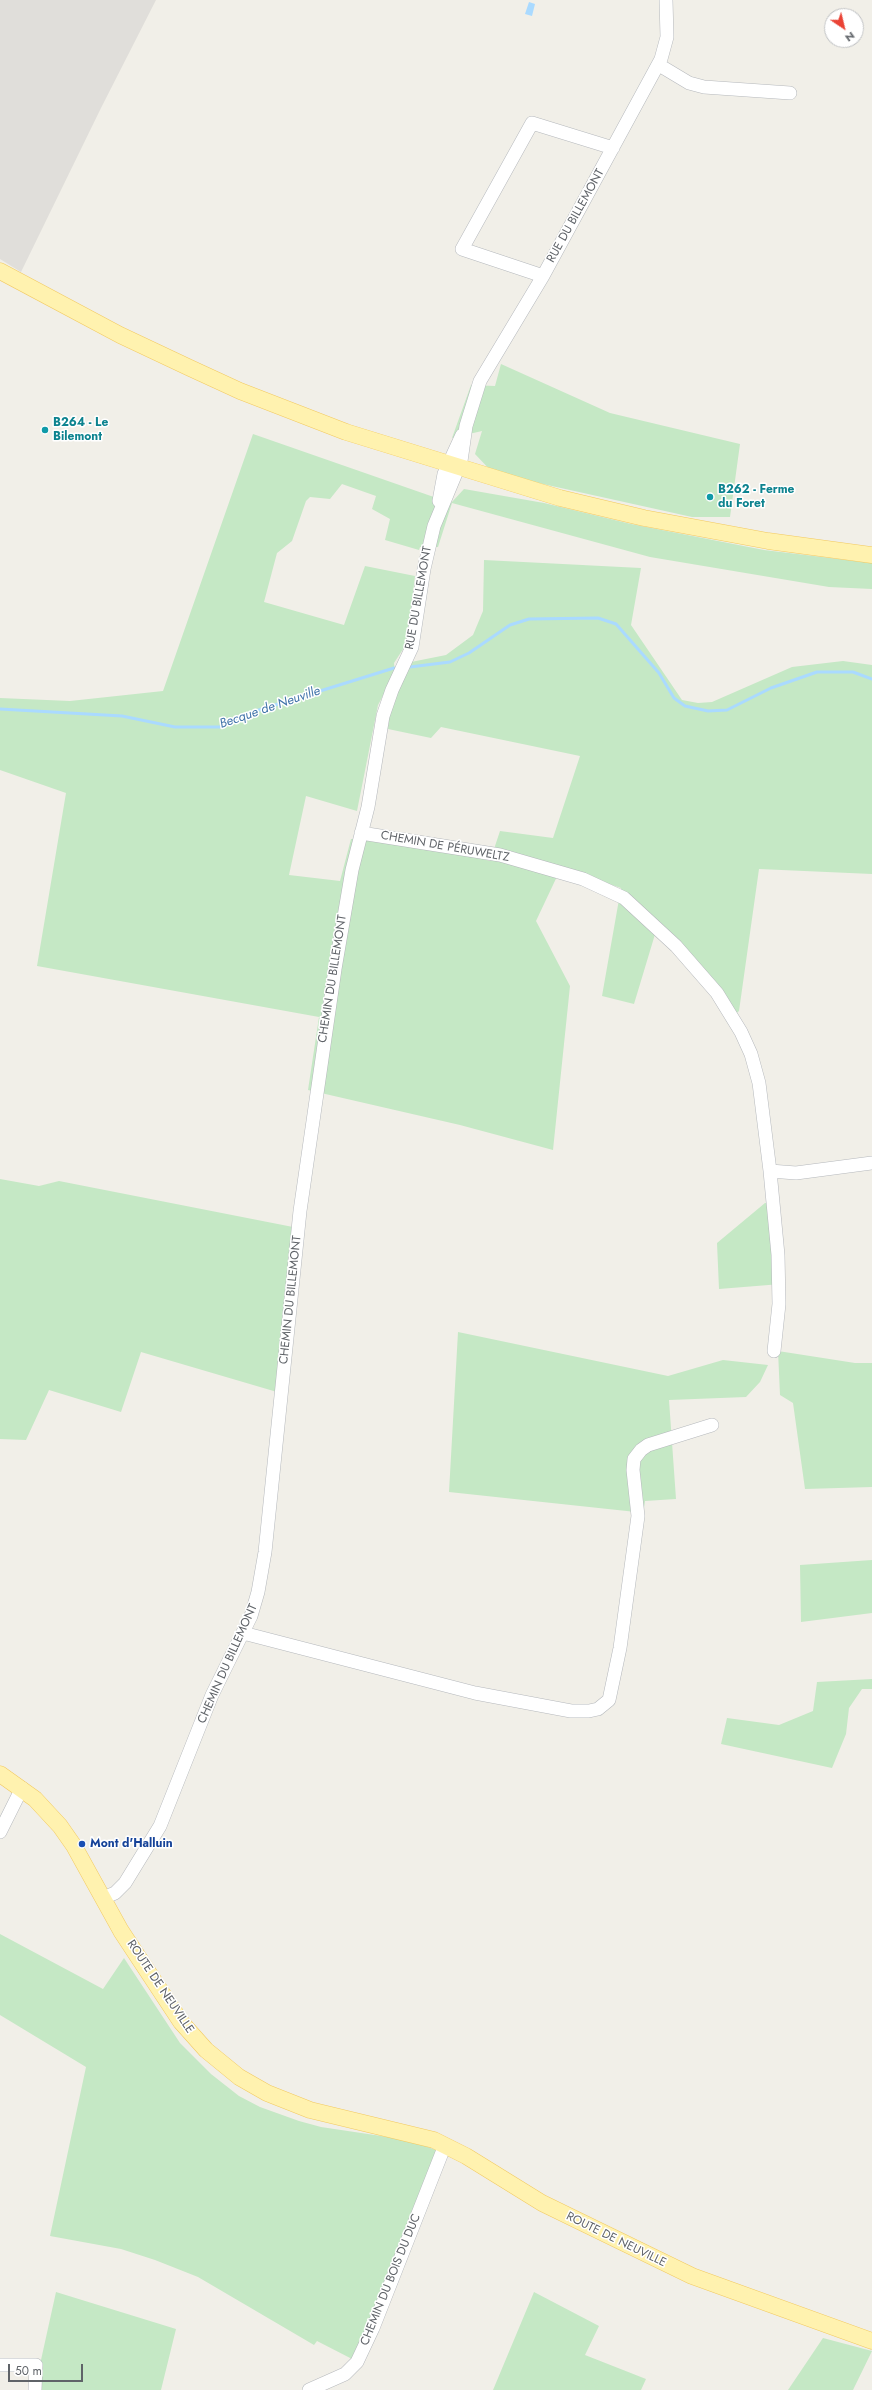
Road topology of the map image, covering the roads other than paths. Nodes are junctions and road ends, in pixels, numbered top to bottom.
1 (666, 0) edge
2 (658, 65) junction
3 (790, 93) dead end
4 (613, 148) junction
5 (0, 271) edge
6 (542, 276) junction
7 (451, 471) junction
8 (872, 555) edge
9 (402, 670) joint
10 (362, 833) junction
11 (872, 1163) edge
12 (770, 1171) junction
13 (774, 1351) dead end
14 (712, 1425) dead end
15 (243, 1633) junction
16 (0, 1774) edge
17 (22, 1788) junction
18 (0, 1832) edge
19 (103, 1898) junction
20 (445, 2145) junction
21 (872, 2341) edge
22 (0, 2365) edge
23 (35, 2390) edge
24 (309, 2390) edge

1 - 2 street, RUE DU BILLEMONT
2 - 3 street
2 - 4 street, RUE DU BILLEMONT
4 - 6 street, RUE DU BILLEMONT
4 - 6 street
5 - 7 main road
6 - 7 street, RUE DU BILLEMONT
7 - 8 main road
7 - 9 street, RUE DU BILLEMONT
9 - 10 street, CHEMIN DU BILLEMONT
10 - 12 street, CHEMIN DE PÉRUWELTZ
10 - 15 street, CHEMIN DU BILLEMONT
11 - 12 street
12 - 13 street, CHEMIN DE PÉRUWELTZ
14 - 15 street
15 - 19 street, CHEMIN DU BILLEMONT
16 - 17 main road, ROUTE DE NEUVILLE
17 - 18 street
17 - 19 main road, ROUTE DE NEUVILLE
19 - 20 main road, ROUTE DE NEUVILLE
20 - 21 main road, ROUTE DE NEUVILLE
20 - 24 street, CHEMIN DU BOIS DU DUC
22 - 23 street

